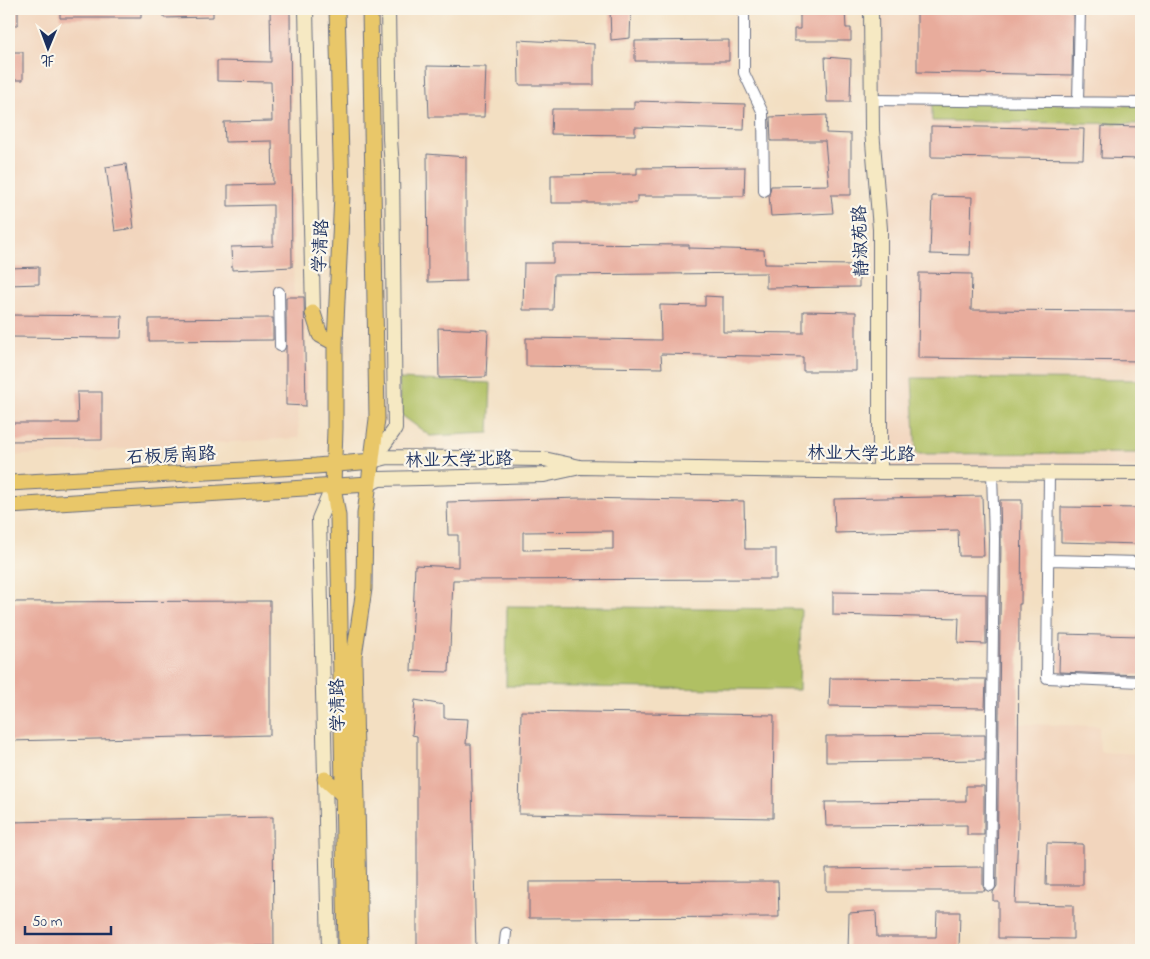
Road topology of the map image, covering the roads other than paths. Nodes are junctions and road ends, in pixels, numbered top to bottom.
1 (306, 9) edge
2 (337, 9) edge
3 (370, 9) edge
4 (388, 9) edge
5 (744, 9) edge
6 (871, 9) edge
7 (1080, 9) edge
8 (872, 100) junction
9 (1078, 102) junction
10 (1141, 103) edge
11 (764, 192) dead end
12 (279, 292) dead end
13 (313, 313) joint
14 (334, 343) junction
15 (280, 346) dead end
16 (372, 461) junction
17 (335, 464) junction
18 (580, 467) junction
19 (880, 472) junction
20 (992, 473) junction
21 (1050, 473) junction
22 (1141, 473) edge
23 (9, 483) edge
24 (369, 484) junction
25 (333, 486) junction
26 (9, 506) edge
27 (1048, 560) junction
28 (1141, 562) edge
29 (1141, 682) edge
30 (325, 779) junction
31 (343, 795) junction
32 (990, 886) dead end
33 (506, 933) dead end
34 (329, 950) edge
35 (346, 950) edge
36 (360, 950) edge
37 (504, 950) edge

1 - 13 street, 学清路
2 - 14 main road, 学清路
3 - 16 main road, 学清路
4 - 16 street, 学清路
5 - 11 street
6 - 8 street, 静淑苑路
7 - 9 street
8 - 9 street
8 - 19 street, 静淑苑路
9 - 10 street
12 - 15 street
13 - 14 main road
14 - 17 main road, 学清路
16 - 17 main road, 石板房南路
16 - 18 street, 林业大学北路
16 - 24 main road, 学清路
17 - 23 main road, 石板房南路
17 - 25 main road, 学清路
18 - 19 street, 林业大学北路
18 - 24 street, 林业大学北路
19 - 20 street, 林业大学北路
20 - 21 street, 林业大学北路
20 - 32 street
21 - 22 street, 林业大学北路
21 - 27 street
24 - 25 main road
24 - 36 main road, 学清路
25 - 26 main road
25 - 30 street, 学清路
25 - 31 main road, 学清路
27 - 28 street
27 - 29 street
30 - 31 main road
30 - 34 street, 学清路
31 - 35 main road, 学清路
33 - 37 street

